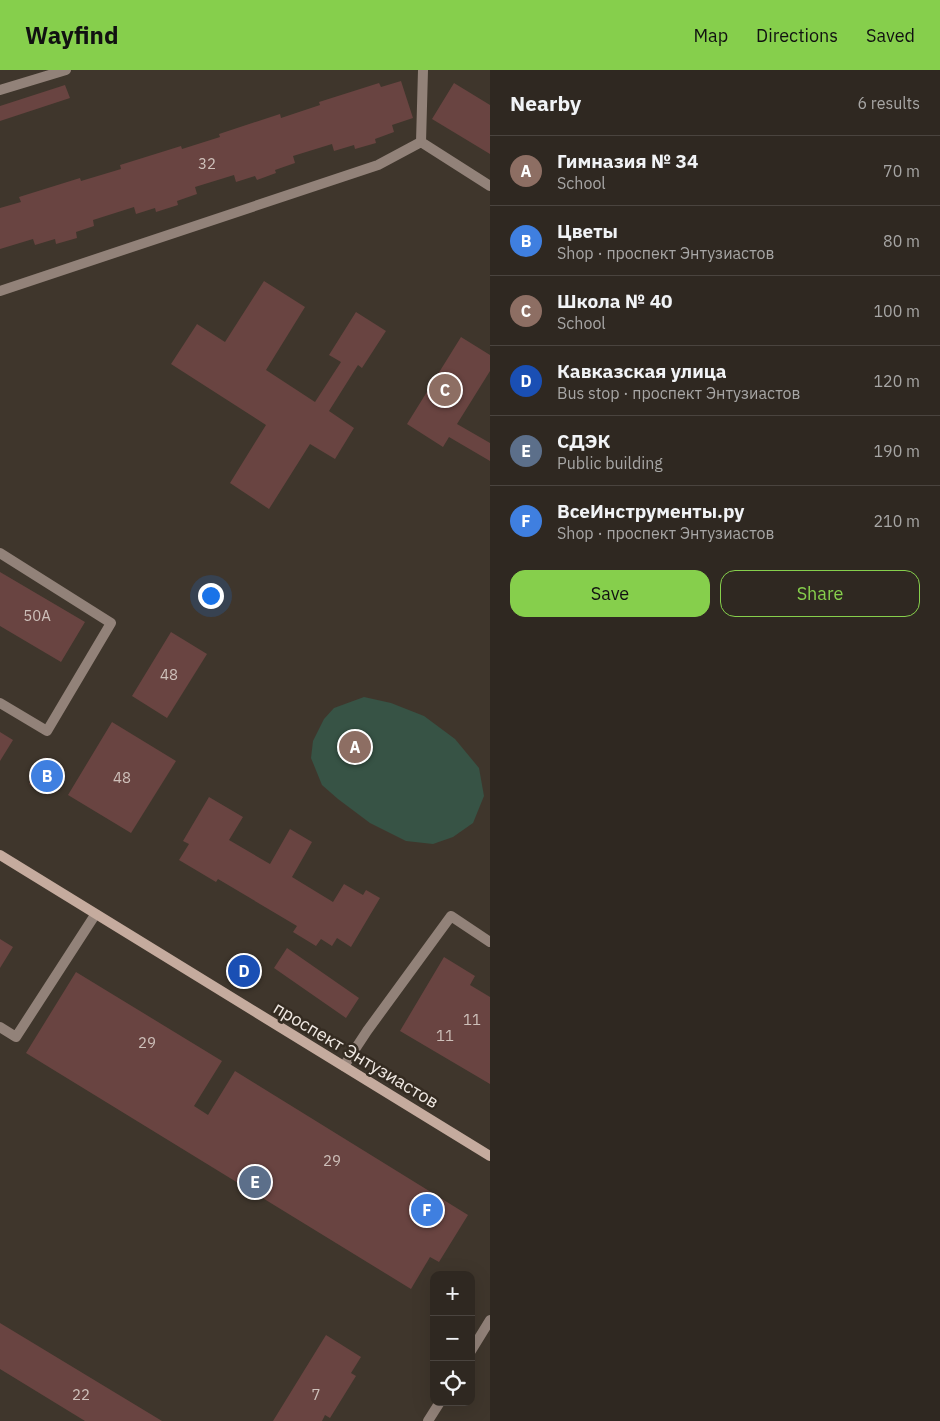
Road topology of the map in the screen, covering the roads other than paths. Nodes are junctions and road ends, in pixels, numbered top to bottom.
1 (66, 70) edge
2 (423, 70) edge
3 (0, 90) edge
4 (421, 142) junction
5 (490, 186) edge
6 (0, 291) edge
7 (0, 553) edge
8 (0, 703) edge
9 (0, 855) edge
10 (95, 915) junction
11 (490, 942) edge
12 (0, 1027) edge
13 (344, 1066) junction
14 (490, 1156) edge
15 (490, 1320) edge
16 (475, 1344) edge
17 (437, 1406) edge
18 (428, 1421) edge

1 - 3 street
2 - 4 street
4 - 5 street
4 - 6 street
7 - 8 street
9 - 10 main road, проспект Энтузиастов
10 - 12 street
10 - 13 main road, проспект Энтузиастов
11 - 13 street
13 - 14 main road, проспект Энтузиастов
15 - 16 street
17 - 18 street

